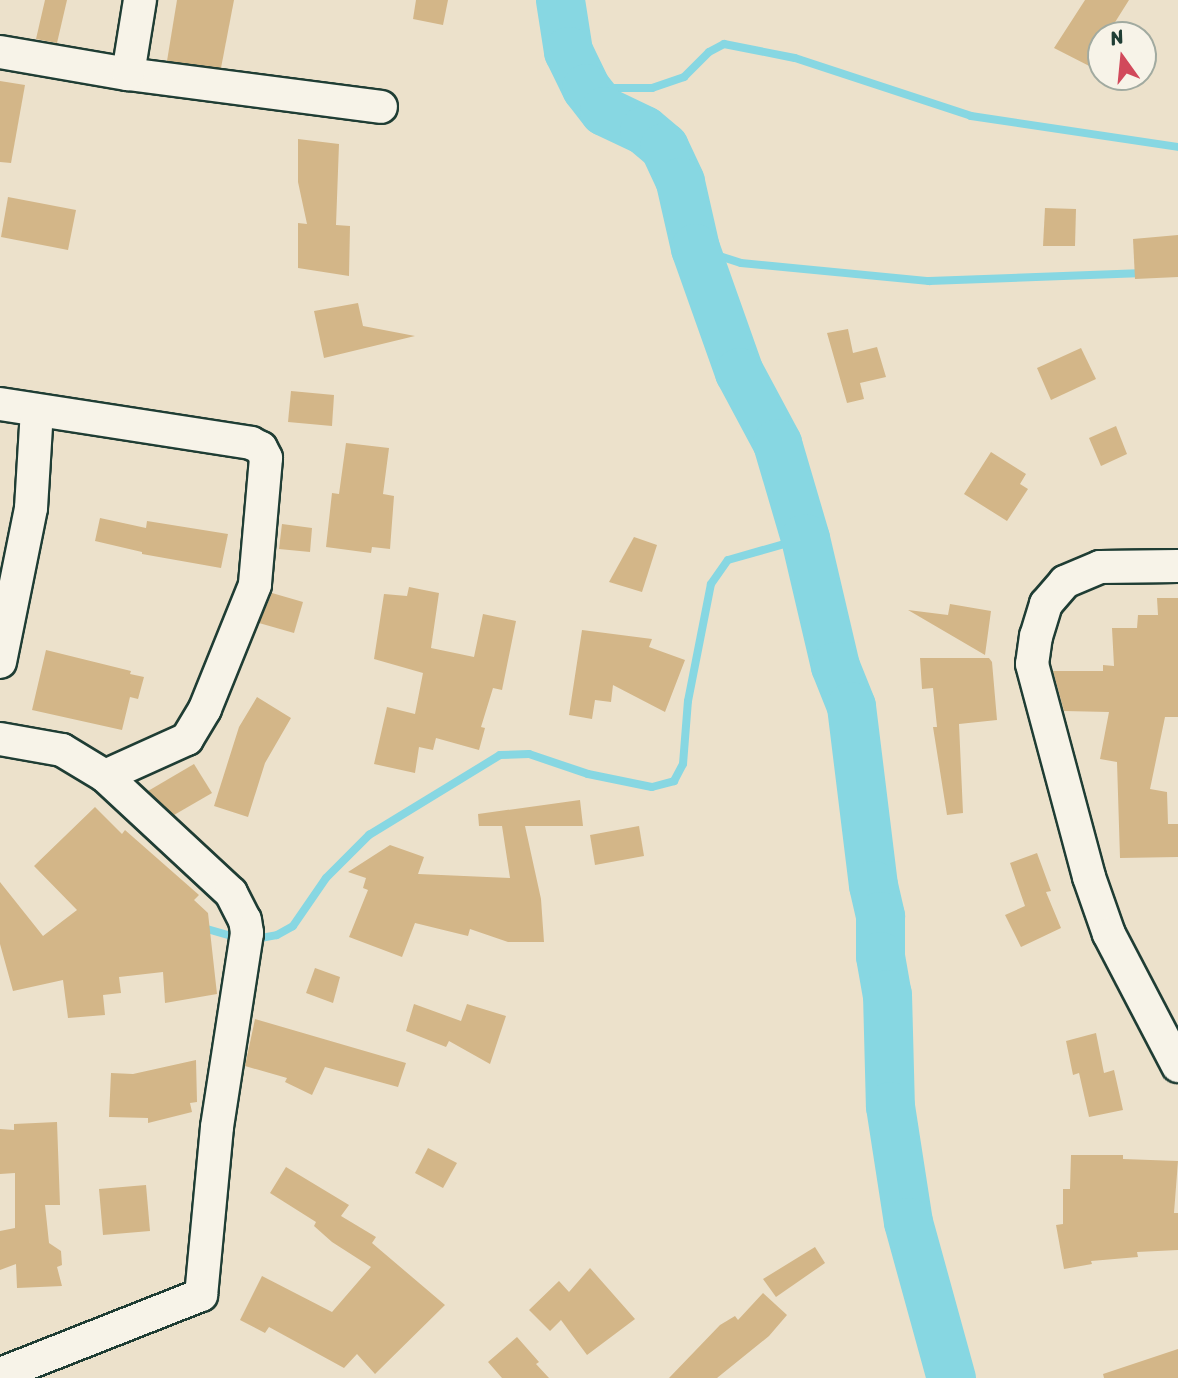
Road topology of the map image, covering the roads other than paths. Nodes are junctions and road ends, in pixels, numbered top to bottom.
1 (140, 0) edge
2 (0, 52) edge
3 (128, 74) junction
4 (382, 107) dead end
5 (0, 404) edge
6 (37, 411) junction
7 (1178, 566) edge
8 (0, 662) edge
9 (0, 739) edge
10 (104, 776) junction
11 (1178, 1066) edge
12 (0, 1374) edge

1 - 3 street
2 - 3 street
3 - 4 street
5 - 6 street
6 - 8 street
6 - 10 street
7 - 11 street
9 - 10 street
10 - 12 street

